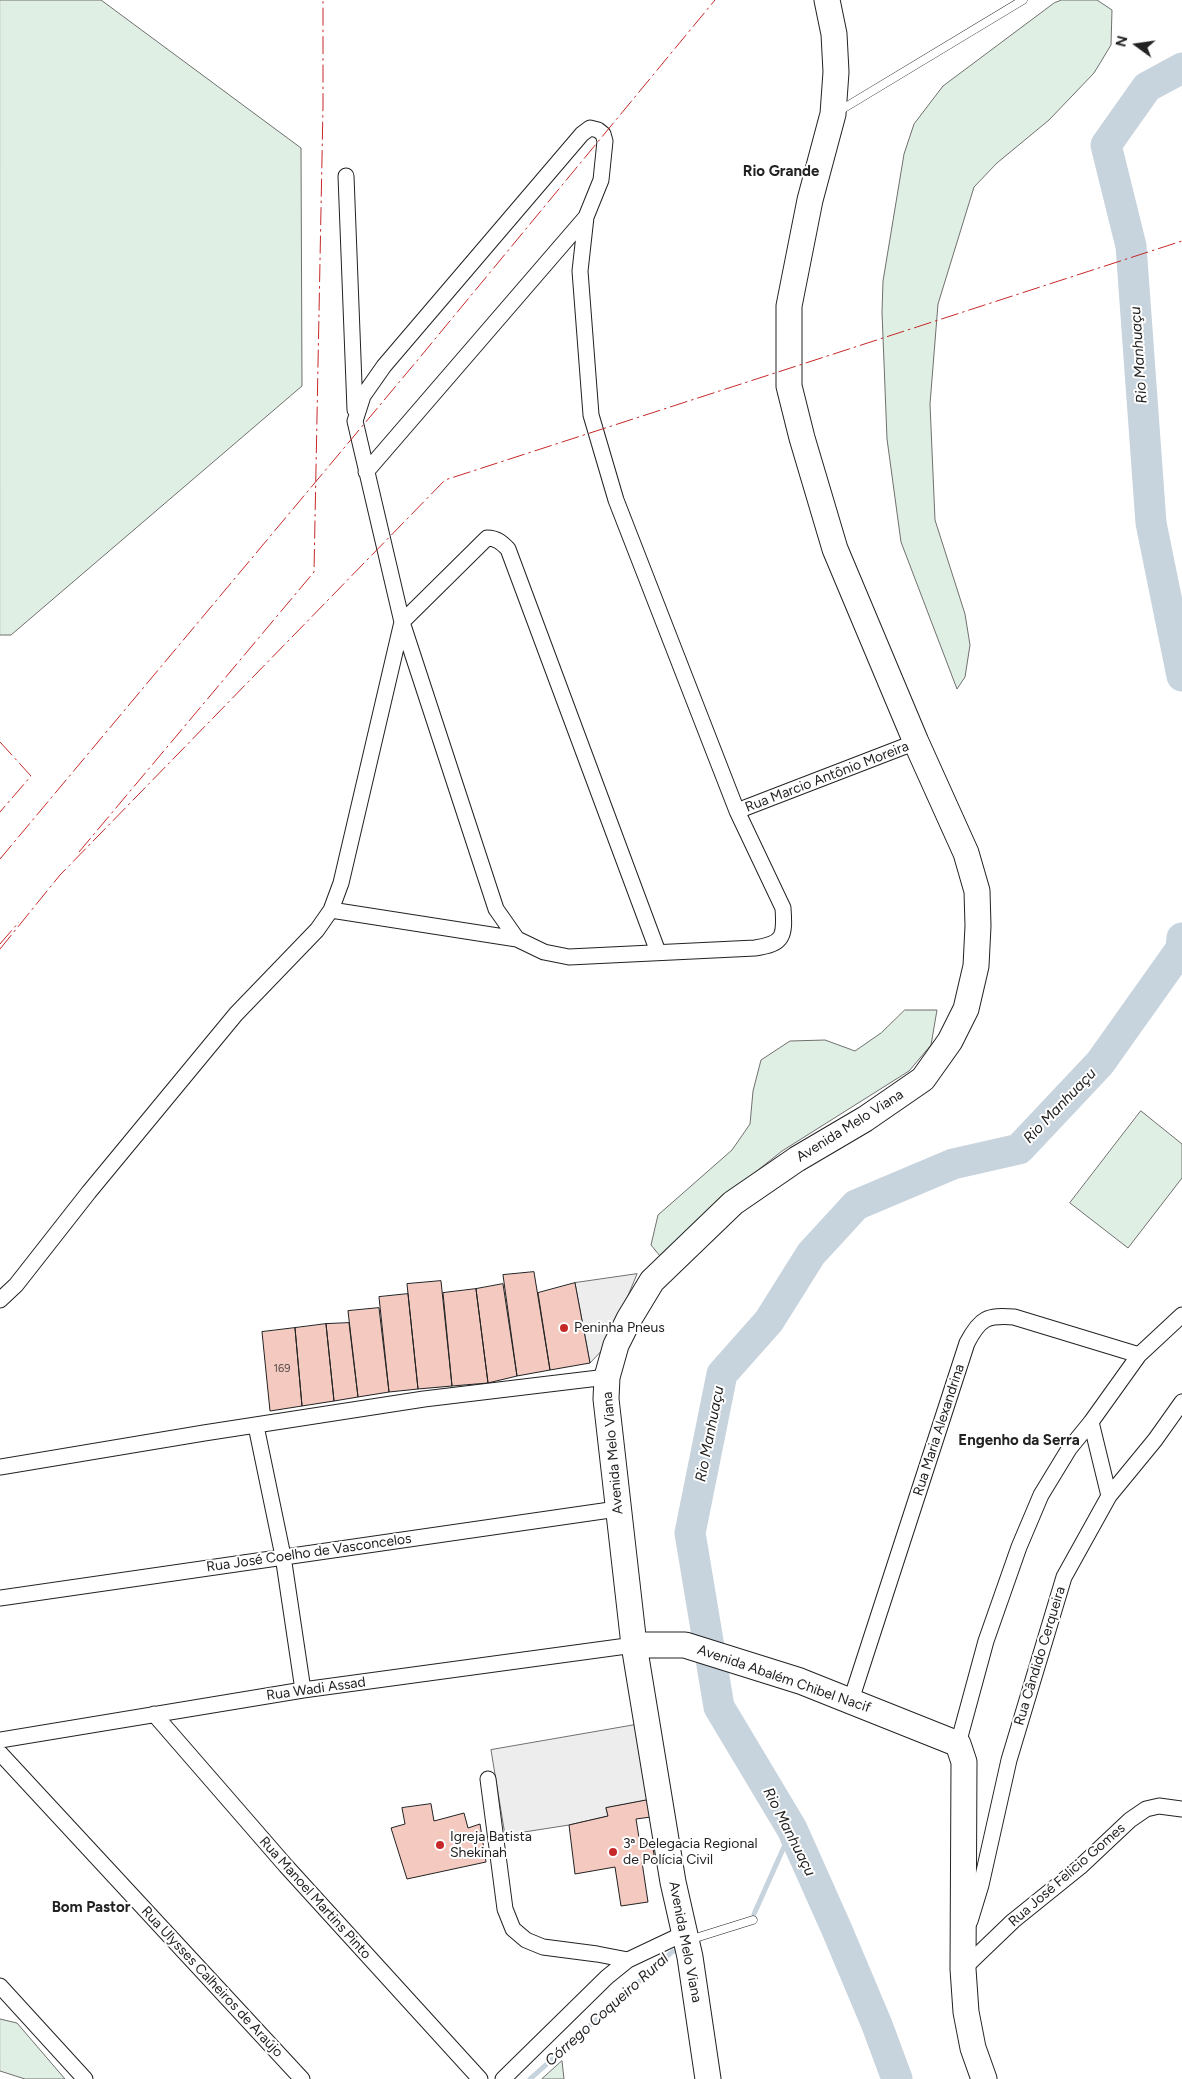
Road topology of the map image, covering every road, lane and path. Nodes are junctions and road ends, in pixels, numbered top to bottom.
1 (827, 0) edge
2 (1023, 0) edge
3 (833, 114) junction
4 (346, 176) dead end
5 (586, 217) junction
6 (355, 421) junction
7 (366, 472) junction
8 (402, 622) junction
9 (916, 742) junction
10 (737, 811) junction
11 (331, 910) junction
12 (517, 939) junction
13 (658, 952) junction
14 (0, 1300) edge
15 (1182, 1315) edge
16 (1140, 1356) junction
17 (607, 1377) junction
18 (1182, 1402) edge
19 (1091, 1422) junction
20 (256, 1426) junction
21 (0, 1468) edge
22 (1109, 1496) junction
23 (617, 1509) junction
24 (283, 1556) junction
25 (0, 1598) edge
26 (634, 1645) junction
27 (303, 1690) junction
28 (851, 1700) junction
29 (154, 1714) junction
30 (0, 1740) edge
31 (958, 1744) junction
32 (0, 1753) edge
33 (488, 1779) dead end
34 (1182, 1809) edge
35 (753, 1920) dead end
36 (963, 1940) junction
37 (687, 1943) junction
38 (628, 1960) junction
39 (963, 1969) junction
40 (0, 1986) edge
41 (85, 2079) edge
42 (302, 2079) edge
43 (480, 2079) edge
44 (503, 2079) edge
45 (708, 2079) edge
46 (984, 2079) edge

1 - 3 main road, Avenida Melo Viana
2 - 3 lane
3 - 9 main road, Avenida Melo Viana
4 - 6 street
5 - 6 street
5 - 7 street
5 - 10 street
6 - 7 street
7 - 8 street
8 - 11 street
8 - 12 street
8 - 13 street
9 - 10 street, Rua Marcio Antônio Moreira
9 - 17 main road, Avenida Melo Viana
10 - 13 street
11 - 12 street
11 - 14 street
12 - 13 street
15 - 16 street
16 - 19 street
16 - 28 street, Rua Maria Alexandrina
17 - 20 street
17 - 23 main road, Avenida Melo Viana
18 - 22 street, Rua Cândido Cerqueira
19 - 22 street
19 - 31 street
20 - 21 street
20 - 24 street
22 - 36 street, Rua Cândido Cerqueira
23 - 24 street, Rua José Coelho de Vasconcelos
23 - 26 main road, Avenida Melo Viana
24 - 25 street, Rua José Coelho de Vasconcelos
24 - 27 street
26 - 27 street, Rua Wadi Assad
26 - 28 main road, Avenida Abalém Chibel Nacif
26 - 37 main road, Avenida Melo Viana
27 - 29 street, Rua Wadi Assad
28 - 31 main road, Avenida Abalém Chibel Nacif
29 - 30 street, Rua Wadi Assad
29 - 43 street, Rua Manoel Martins Pinto
31 - 36 main road
32 - 42 street, Rua Ulysses Calheiros de Araújo
33 - 38 street
34 - 39 street, Rua José Felicio Gomes
35 - 37 lane
36 - 39 main road
37 - 38 street
37 - 45 main road, Avenida Melo Viana
38 - 44 street
39 - 46 main road
40 - 41 street

